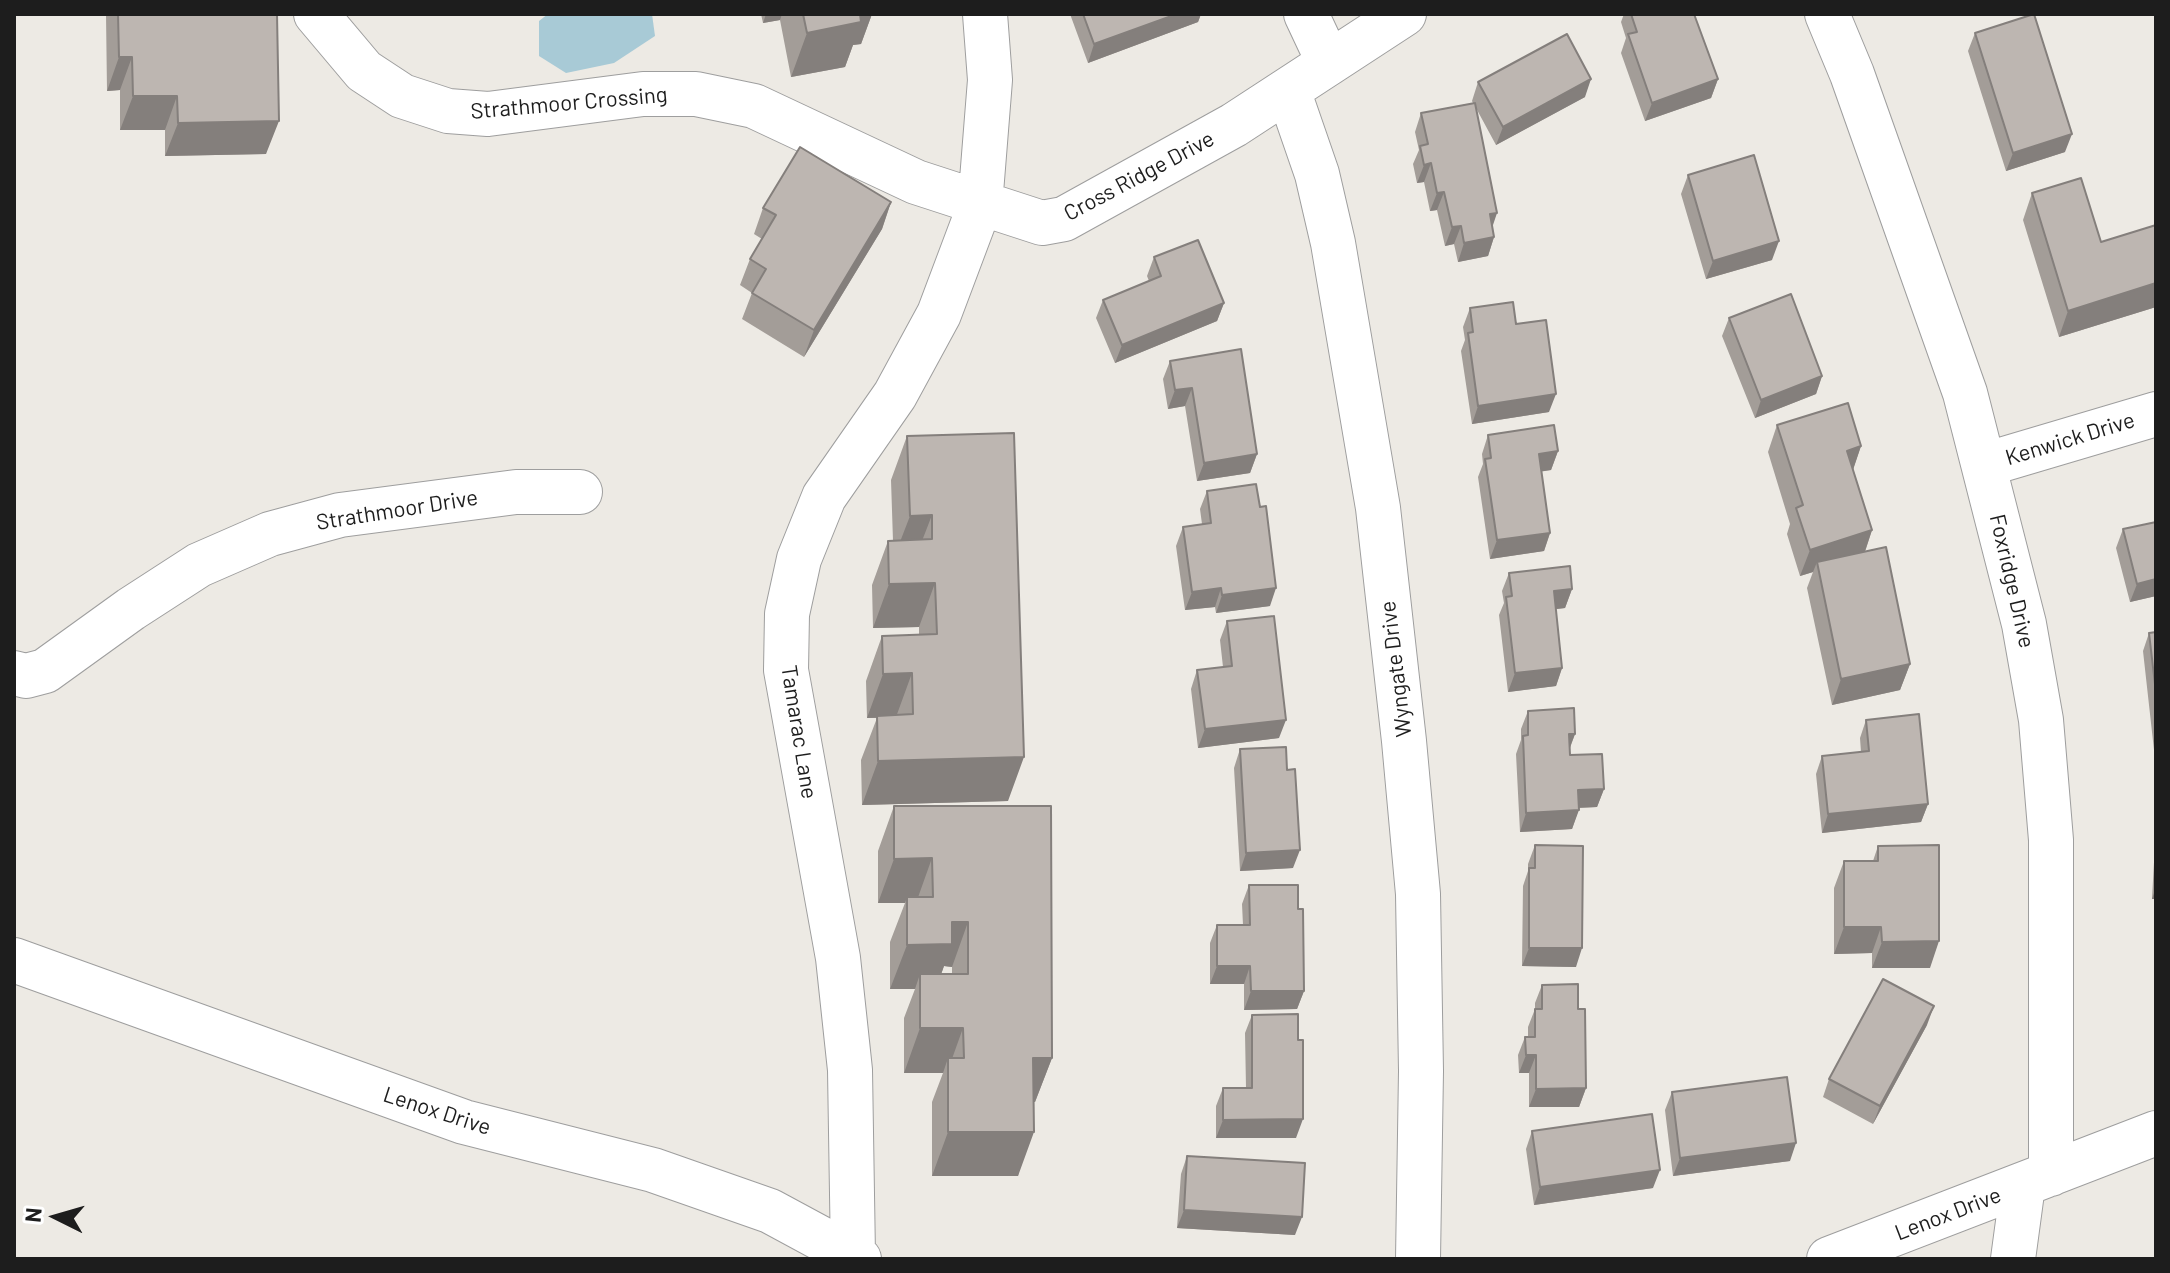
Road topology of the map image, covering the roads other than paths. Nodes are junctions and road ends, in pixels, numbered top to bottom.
1 (316, 14) edge
2 (985, 14) edge
3 (1306, 14) edge
4 (1404, 14) edge
5 (1827, 14) edge
6 (1329, 63) junction
7 (1288, 90) junction
8 (980, 205) junction
9 (2156, 414) edge
10 (1984, 465) junction
11 (580, 492) dead end
12 (15, 674) edge
13 (14, 960) edge
14 (2156, 1133) edge
15 (2037, 1179) junction
16 (856, 1257) edge
17 (1418, 1259) edge
18 (1829, 1259) edge
19 (2013, 1259) edge

1 - 8 street, Strathmoor Crossing
2 - 8 street
3 - 6 street
4 - 6 street
5 - 10 street, Foxridge Drive
6 - 7 street
7 - 8 street, Cross Ridge Drive
7 - 17 street, Wyngate Drive
8 - 16 street, Tamarac Lane
9 - 10 street, Kenwick Drive
10 - 15 street, Foxridge Drive
11 - 12 street, Strathmoor Drive
13 - 16 street, Lenox Drive
14 - 15 street, Lenox Drive
15 - 18 street, Lenox Drive
15 - 19 street, Foxridge Drive

